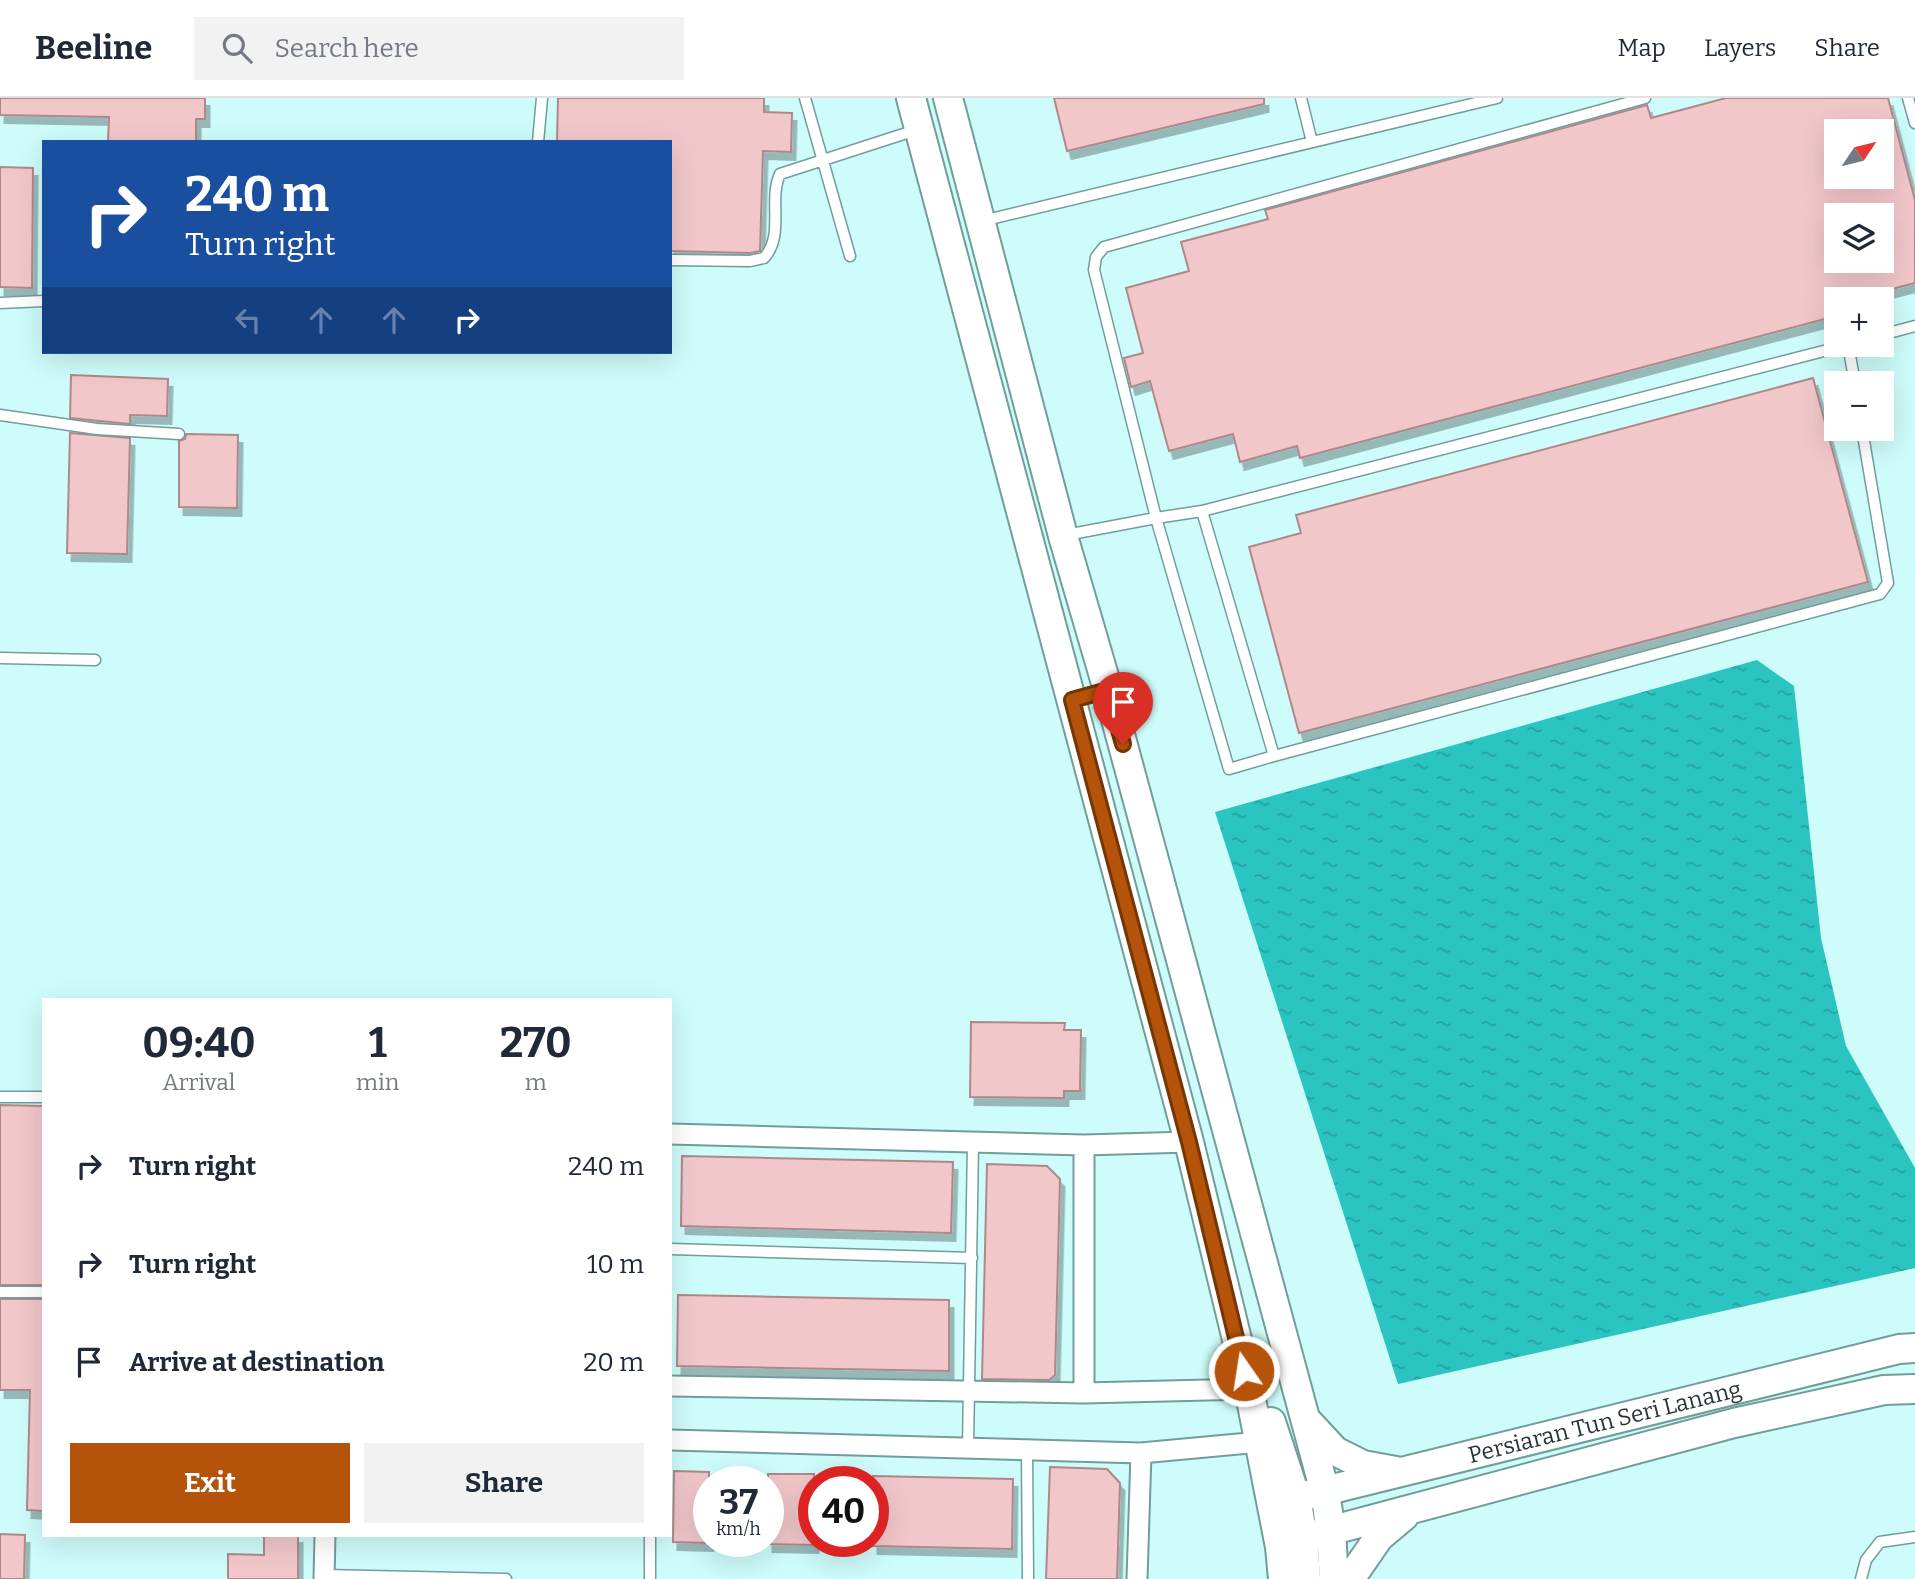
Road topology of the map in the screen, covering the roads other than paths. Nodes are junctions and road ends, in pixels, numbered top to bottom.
1 (542, 98) edge
2 (805, 98) edge
3 (911, 98) edge
4 (948, 98) edge
5 (1301, 98) edge
6 (1497, 98) edge
7 (1645, 98) edge
8 (1908, 98) edge
9 (1915, 122) edge
10 (919, 129) junction
11 (538, 140) edge
12 (1311, 142) junction
13 (823, 160) junction
14 (981, 221) junction
15 (850, 256) dead end
16 (672, 260) edge
17 (42, 301) edge
18 (0, 303) edge
19 (1915, 326) edge
20 (1894, 332) edge
21 (1824, 351) edge
22 (0, 415) edge
23 (178, 434) dead end
24 (1864, 441) edge
25 (1202, 511) junction
26 (1156, 518) junction
27 (1063, 536) junction
28 (0, 659) edge
29 (95, 660) dead end
30 (1108, 690) junction
31 (1072, 700) junction
32 (1274, 756) junction
33 (0, 1097) edge
34 (42, 1097) edge
35 (672, 1134) edge
36 (973, 1142) junction
37 (1189, 1142) junction
38 (1084, 1145) junction
39 (672, 1250) edge
40 (972, 1258) junction
41 (0, 1292) edge
42 (42, 1292) edge
43 (1915, 1348) edge
44 (1247, 1380) junction
45 (672, 1386) edge
46 (1915, 1389) edge
47 (970, 1391) junction
48 (1084, 1393) junction
49 (1305, 1418) junction
50 (672, 1440) edge
51 (1260, 1442) junction
52 (968, 1448) junction
53 (1027, 1450) junction
54 (1141, 1453) junction
55 (1404, 1472) junction
56 (1325, 1492) junction
57 (1296, 1498) junction
58 (1408, 1512) junction
59 (1331, 1532) junction
60 (325, 1537) edge
61 (650, 1537) edge
62 (1915, 1537) edge
63 (1304, 1538) junction
64 (324, 1577) edge
65 (506, 1579) edge
66 (650, 1579) edge
67 (1028, 1579) edge
68 (1137, 1579) edge
69 (1283, 1579) edge
70 (1306, 1579) edge
71 (1334, 1579) edge
72 (1350, 1579) edge
73 (1861, 1579) edge

1 - 11 lane
2 - 13 lane
3 - 10 street
4 - 14 street
5 - 12 lane
6 - 12 lane
7 - 26 lane
8 - 9 lane
10 - 13 lane
10 - 31 street
12 - 14 lane
13 - 15 lane
13 - 16 lane
14 - 27 street
17 - 18 lane
19 - 20 lane
21 - 25 lane
22 - 23 lane
24 - 32 lane
25 - 26 lane
25 - 32 lane
26 - 27 lane
26 - 32 lane
27 - 30 street
28 - 29 lane
30 - 31 street
30 - 49 street
31 - 37 street
33 - 34 lane
35 - 36 street
36 - 38 street
36 - 40 lane
37 - 38 street
37 - 44 street
38 - 48 street
39 - 40 lane
40 - 47 lane
41 - 42 lane
43 - 55 street, Persiaran Tun Seri Lanang
44 - 48 street
44 - 51 street
44 - 57 street
45 - 47 street
46 - 58 street, Persiaran Tun Seri Lanang
47 - 48 street
47 - 52 lane
49 - 55 street
49 - 56 street
50 - 52 street
51 - 54 street
51 - 69 street
52 - 53 street
53 - 54 street
53 - 67 lane
54 - 68 street
55 - 56 street, Persiaran Tun Seri Lanang
56 - 57 street, Persiaran Tun Seri Lanang
56 - 59 street
57 - 63 street
58 - 59 street, Persiaran Tun Seri Lanang
58 - 72 street
59 - 63 street, Persiaran Tun Seri Lanang
59 - 71 street
60 - 64 street
61 - 66 lane
62 - 73 lane
63 - 70 street
64 - 65 lane

